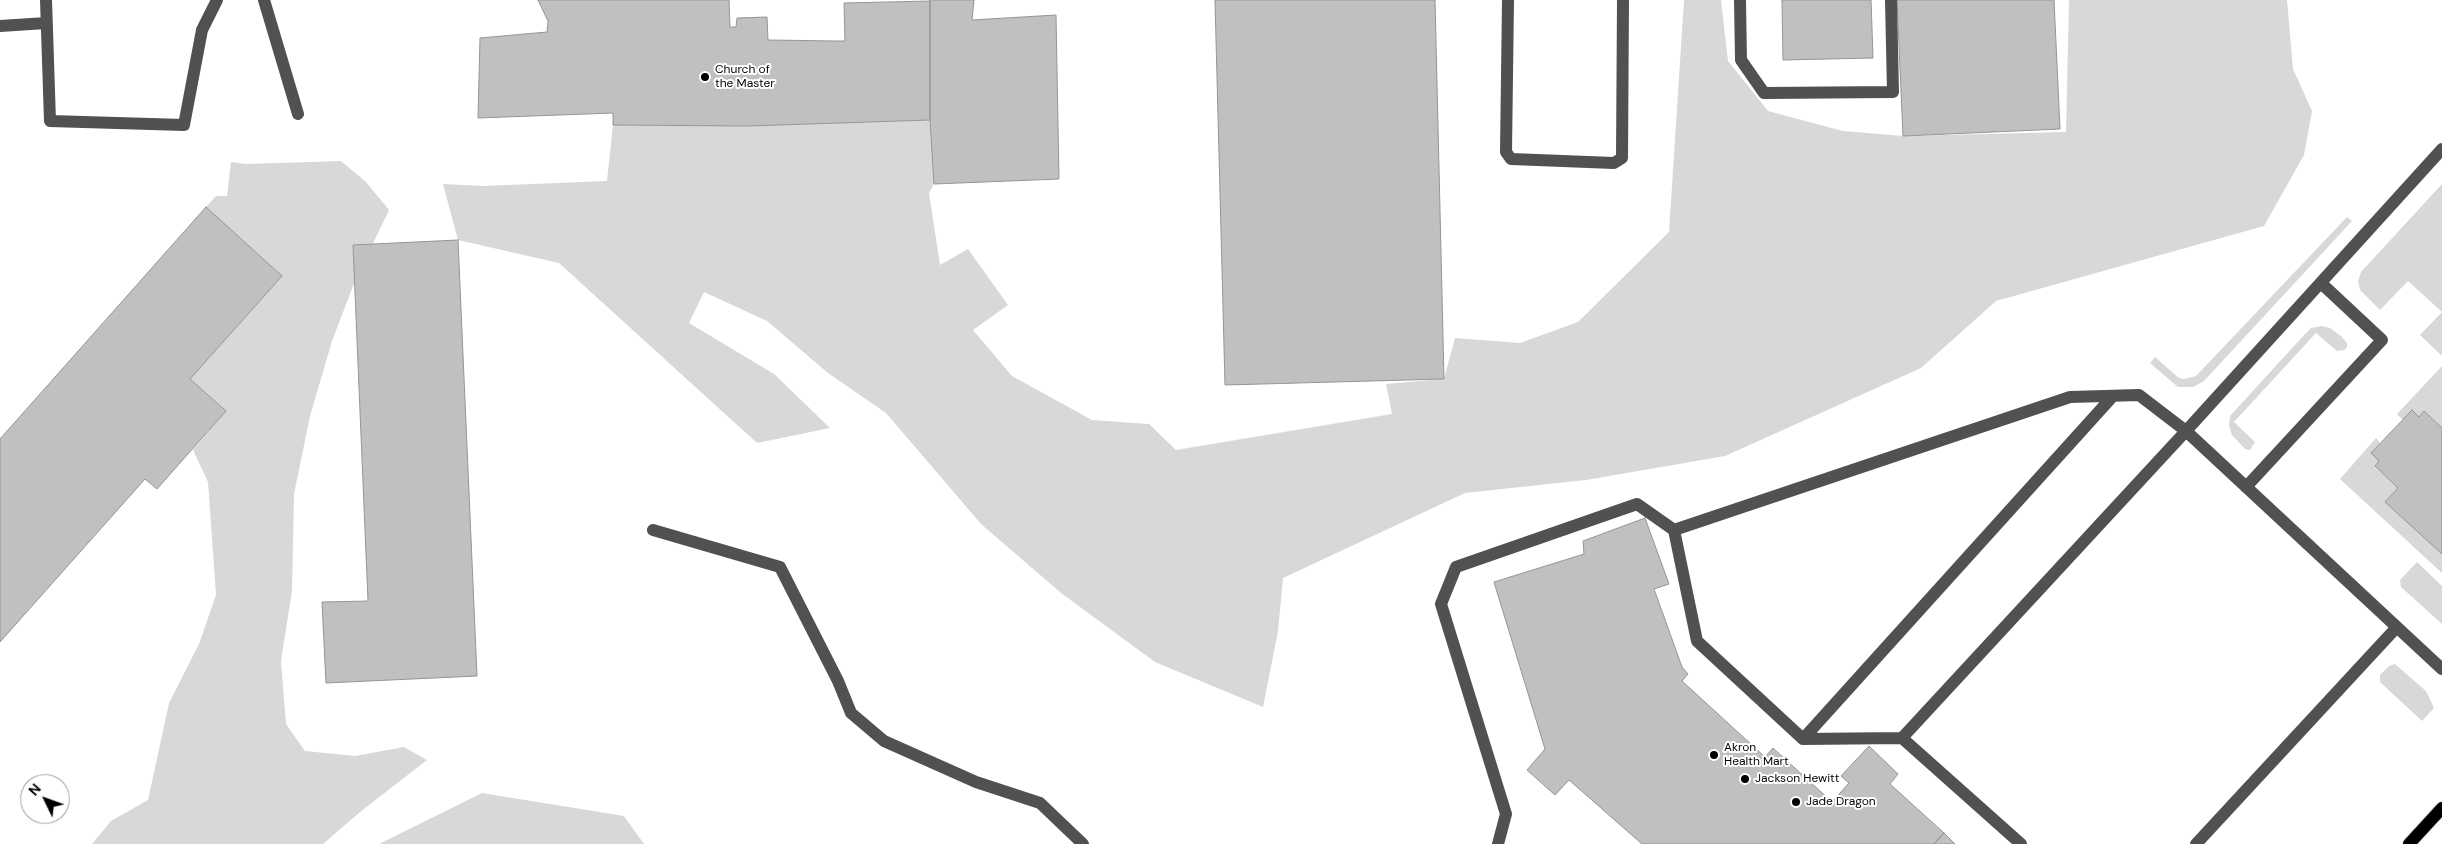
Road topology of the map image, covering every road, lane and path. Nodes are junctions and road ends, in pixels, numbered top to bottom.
1 (46, 0) edge
2 (217, 0) edge
3 (264, 0) edge
4 (1508, 0) edge
5 (1624, 0) edge
6 (1740, 0) edge
7 (1890, 0) edge
8 (46, 23) junction
9 (0, 26) edge
10 (298, 114) dead end
11 (2442, 150) edge
12 (2321, 283) junction
13 (2113, 396) junction
14 (2186, 431) junction
15 (2246, 487) junction
16 (653, 530) dead end
17 (1674, 530) junction
18 (2397, 627) junction
19 (2442, 669) edge
20 (1902, 738) junction
21 (1802, 739) junction
22 (2442, 808) edge
23 (1083, 844) edge
24 (1498, 844) edge
25 (2021, 844) edge
26 (2196, 844) edge
27 (2409, 844) edge

1 - 8 lane
2 - 8 lane
3 - 10 lane
4 - 5 lane
6 - 7 lane
8 - 9 lane
11 - 12 lane
12 - 14 lane
12 - 15 lane
13 - 14 lane
13 - 17 lane
13 - 21 lane
14 - 15 lane
14 - 20 lane
15 - 18 lane
16 - 23 lane
17 - 21 lane
17 - 24 lane
18 - 19 lane
18 - 26 lane
20 - 21 lane
20 - 25 lane
22 - 27 main road

